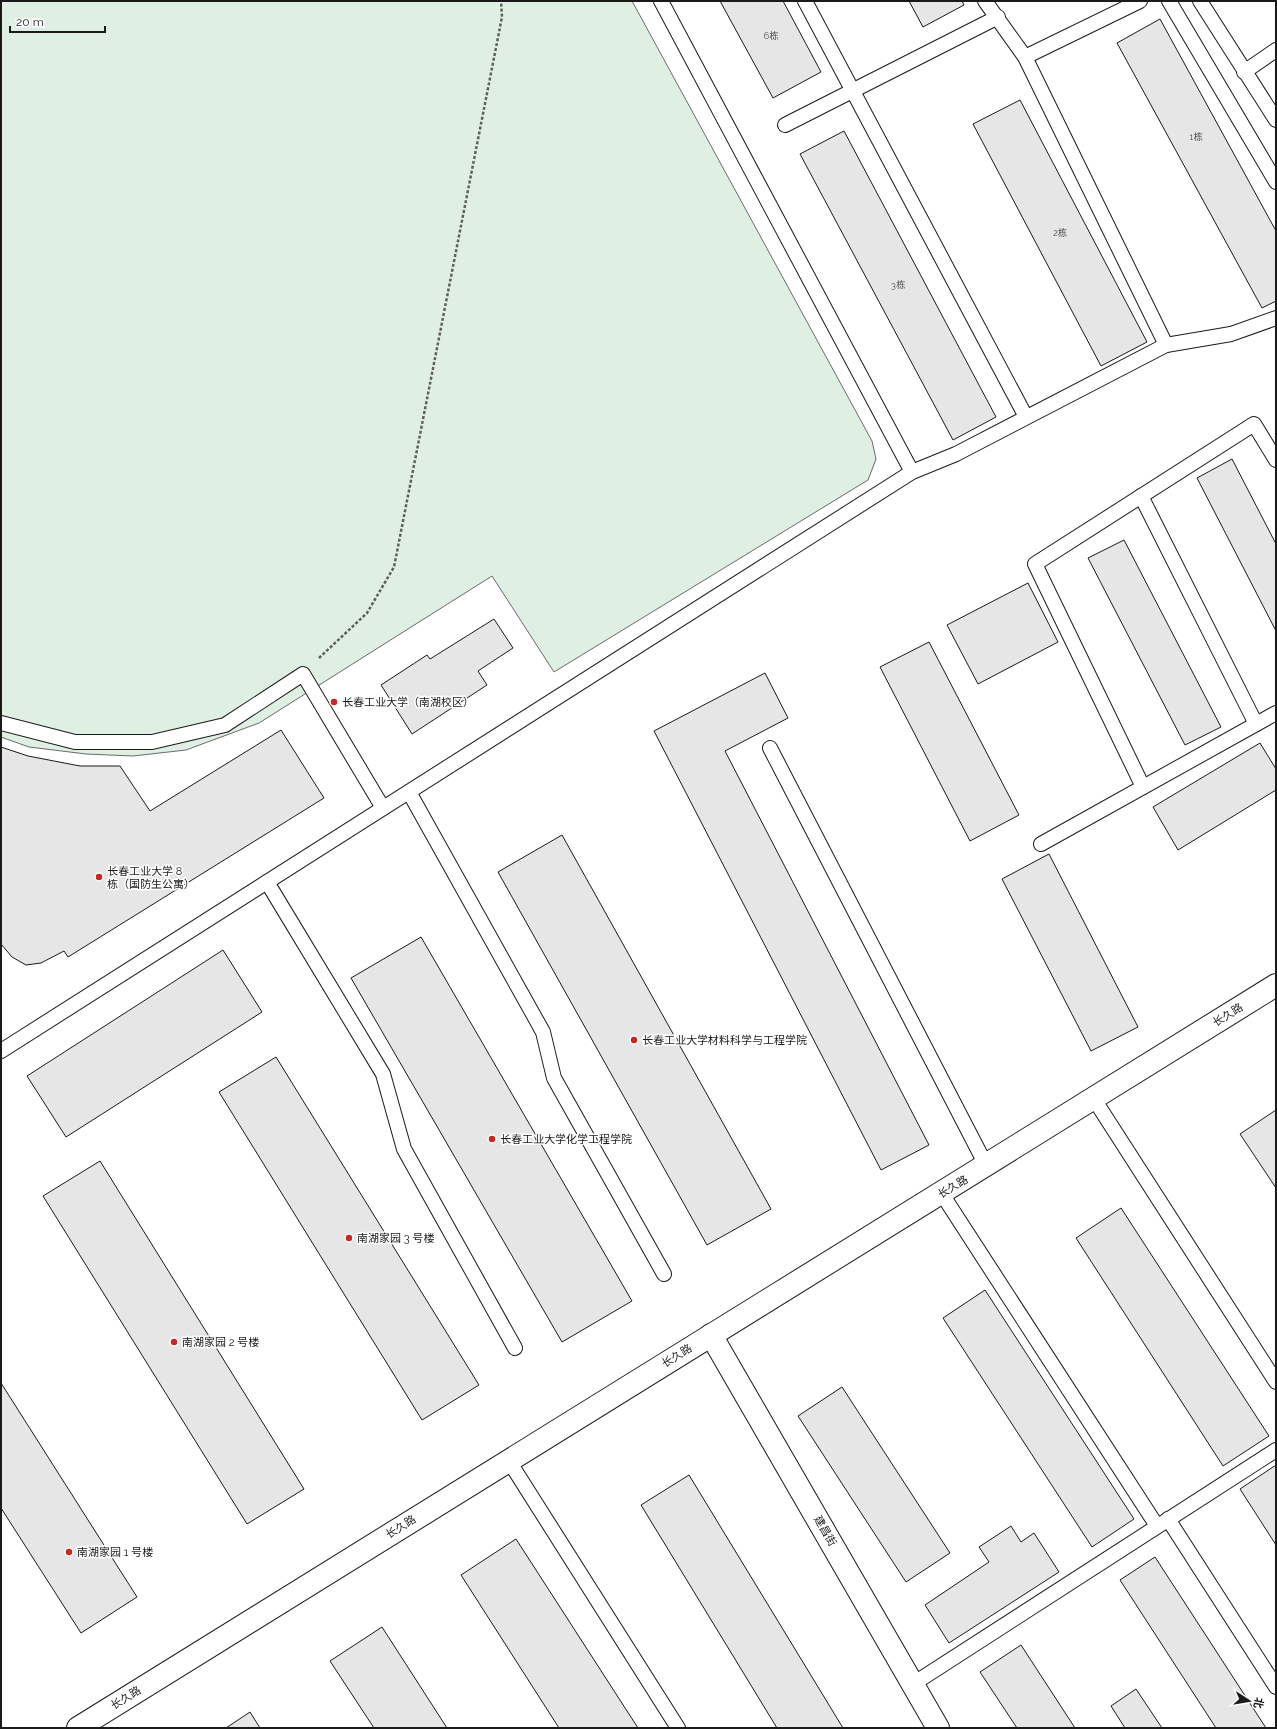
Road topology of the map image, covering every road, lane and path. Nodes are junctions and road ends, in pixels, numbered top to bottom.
1 (501, 1) edge
2 (661, 1) edge
3 (805, 1) edge
4 (985, 1) edge
5 (1140, 1) edge
6 (1169, 1) edge
7 (1200, 1) edge
8 (998, 17) junction
9 (1276, 50) edge
10 (1025, 57) junction
11 (1244, 72) junction
12 (852, 91) junction
13 (1276, 120) edge
14 (785, 125) dead end
15 (1276, 182) edge
16 (1276, 318) edge
17 (1166, 345) junction
18 (1026, 417) junction
19 (1276, 460) edge
20 (912, 472) junction
21 (1141, 496) junction
22 (303, 674) junction
23 (1276, 713) edge
24 (1, 722) edge
25 (1256, 724) junction
26 (770, 748) dead end
27 (1143, 787) junction
28 (409, 792) junction
29 (383, 808) junction
30 (1041, 844) dead end
31 (267, 882) junction
32 (1276, 985) edge
33 (1, 1051) edge
34 (1094, 1099) junction
35 (987, 1167) junction
36 (942, 1194) junction
37 (664, 1274) dead end
38 (712, 1335) junction
39 (515, 1348) dead end
40 (1276, 1382) edge
41 (1276, 1450) edge
42 (509, 1461) junction
43 (1163, 1523) junction
44 (912, 1684) junction
45 (1276, 1687) edge
46 (78, 1728) edge
47 (678, 1728) edge
48 (938, 1728) edge

1 - 22 path
2 - 20 lane
3 - 12 lane
4 - 8 lane
5 - 10 lane
6 - 15 lane
7 - 11 lane
8 - 10 lane
8 - 12 lane
9 - 11 lane
10 - 17 lane
11 - 13 lane
12 - 14 lane
12 - 18 lane
16 - 17 lane
17 - 18 lane
18 - 20 lane
19 - 21 lane
20 - 28 lane
21 - 25 lane
21 - 27 lane
22 - 24 lane
22 - 29 lane
23 - 25 lane
25 - 27 lane
26 - 35 lane
27 - 30 lane
28 - 29 lane
28 - 37 lane
29 - 31 lane
31 - 33 lane
31 - 39 lane
32 - 34 street, 长久路
34 - 35 street, 长久路
34 - 40 lane
35 - 36 street, 长久路
36 - 38 street, 长久路
36 - 43 lane
38 - 42 street, 长久路
38 - 44 street, 建昌街
41 - 43 lane
42 - 46 street, 长久路
42 - 47 lane
43 - 44 lane
43 - 45 lane
44 - 48 street, 建昌街

